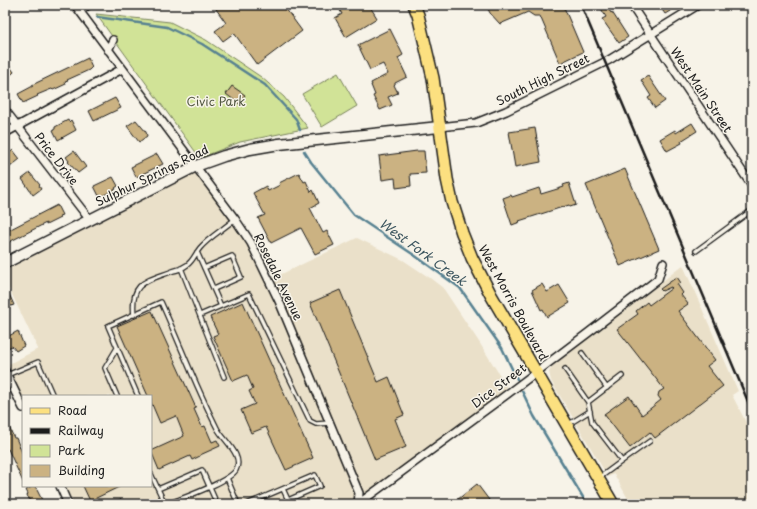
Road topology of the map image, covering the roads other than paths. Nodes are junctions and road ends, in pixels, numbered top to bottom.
1 (75, 5) edge
2 (88, 5) edge
3 (414, 5) edge
4 (631, 5) edge
5 (698, 5) edge
6 (80, 11) junction
7 (651, 35) junction
8 (113, 40) dead end
9 (108, 50) junction
10 (122, 69) junction
11 (5, 110) edge
12 (17, 126) junction
13 (439, 127) junction
14 (5, 132) edge
15 (196, 166) junction
16 (752, 186) edge
17 (752, 210) edge
18 (235, 219) junction
19 (90, 220) junction
20 (696, 251) dead end
21 (197, 252) junction
22 (5, 263) edge
23 (663, 263) dead end
24 (181, 268) junction
25 (204, 268) junction
26 (214, 289) junction
27 (221, 306) junction
28 (134, 315) junction
29 (200, 315) junction
30 (117, 348) junction
31 (582, 353) dead end
32 (565, 369) dead end
33 (536, 372) junction
34 (6, 374) edge
35 (622, 376) dead end
36 (224, 377) dead end
37 (607, 388) junction
38 (53, 395) edge
39 (117, 395) edge
40 (138, 395) edge
41 (588, 402) junction
42 (22, 406) edge
43 (590, 411) junction
44 (330, 424) junction
45 (567, 425) junction
46 (650, 441) dead end
47 (622, 462) junction
48 (152, 476) edge
49 (227, 478) junction
50 (598, 479) junction
51 (209, 486) junction
52 (60, 487) edge
53 (158, 489) junction
54 (283, 489) junction
55 (68, 504) edge
56 (116, 504) edge
57 (121, 504) edge
58 (165, 504) edge
59 (168, 504) edge
60 (217, 504) edge
61 (238, 504) edge
62 (247, 504) edge
63 (358, 504) edge
64 (613, 504) edge

1 - 6 street, Rosedale Avenue
2 - 6 street
3 - 13 main road, West Morris Boulevard
4 - 7 street, West Main Street
5 - 7 street, South High Street
6 - 9 street, Rosedale Avenue
7 - 13 street, South High Street
7 - 16 street, West Main Street
8 - 9 street
9 - 10 street, Rosedale Avenue
10 - 12 street
10 - 15 street, Rosedale Avenue
11 - 12 street, Price Drive
12 - 14 street
12 - 19 street, Price Drive
13 - 15 street, Sulphur Springs Road
13 - 33 main road, West Morris Boulevard
15 - 18 street, Rosedale Avenue
15 - 19 street, Sulphur Springs Road
17 - 20 lane
18 - 21 lane
18 - 44 street, Rosedale Avenue
19 - 22 street, Sulphur Springs Road
21 - 24 lane
21 - 25 lane
23 - 33 street, Dice Street
24 - 28 lane
24 - 29 lane
25 - 26 lane
25 - 26 lane
26 - 27 lane
27 - 29 lane
27 - 44 lane
28 - 30 lane
28 - 49 lane
29 - 36 lane
30 - 39 lane
30 - 40 lane
31 - 37 lane
32 - 41 lane
33 - 45 main road, West Morris Boulevard
33 - 63 street, Dice Street
34 - 38 lane
34 - 42 street
35 - 37 lane
37 - 41 lane
41 - 43 lane
43 - 45 lane
43 - 47 lane
44 - 63 street, Rosedale Avenue
45 - 50 main road, West Morris Boulevard
46 - 47 lane
47 - 50 lane
48 - 53 lane
49 - 51 lane
49 - 61 lane
50 - 64 main road, West Morris Boulevard
51 - 53 lane
51 - 59 lane
51 - 60 lane
52 - 55 street
53 - 58 lane
54 - 54 lane
54 - 62 lane
56 - 57 lane

